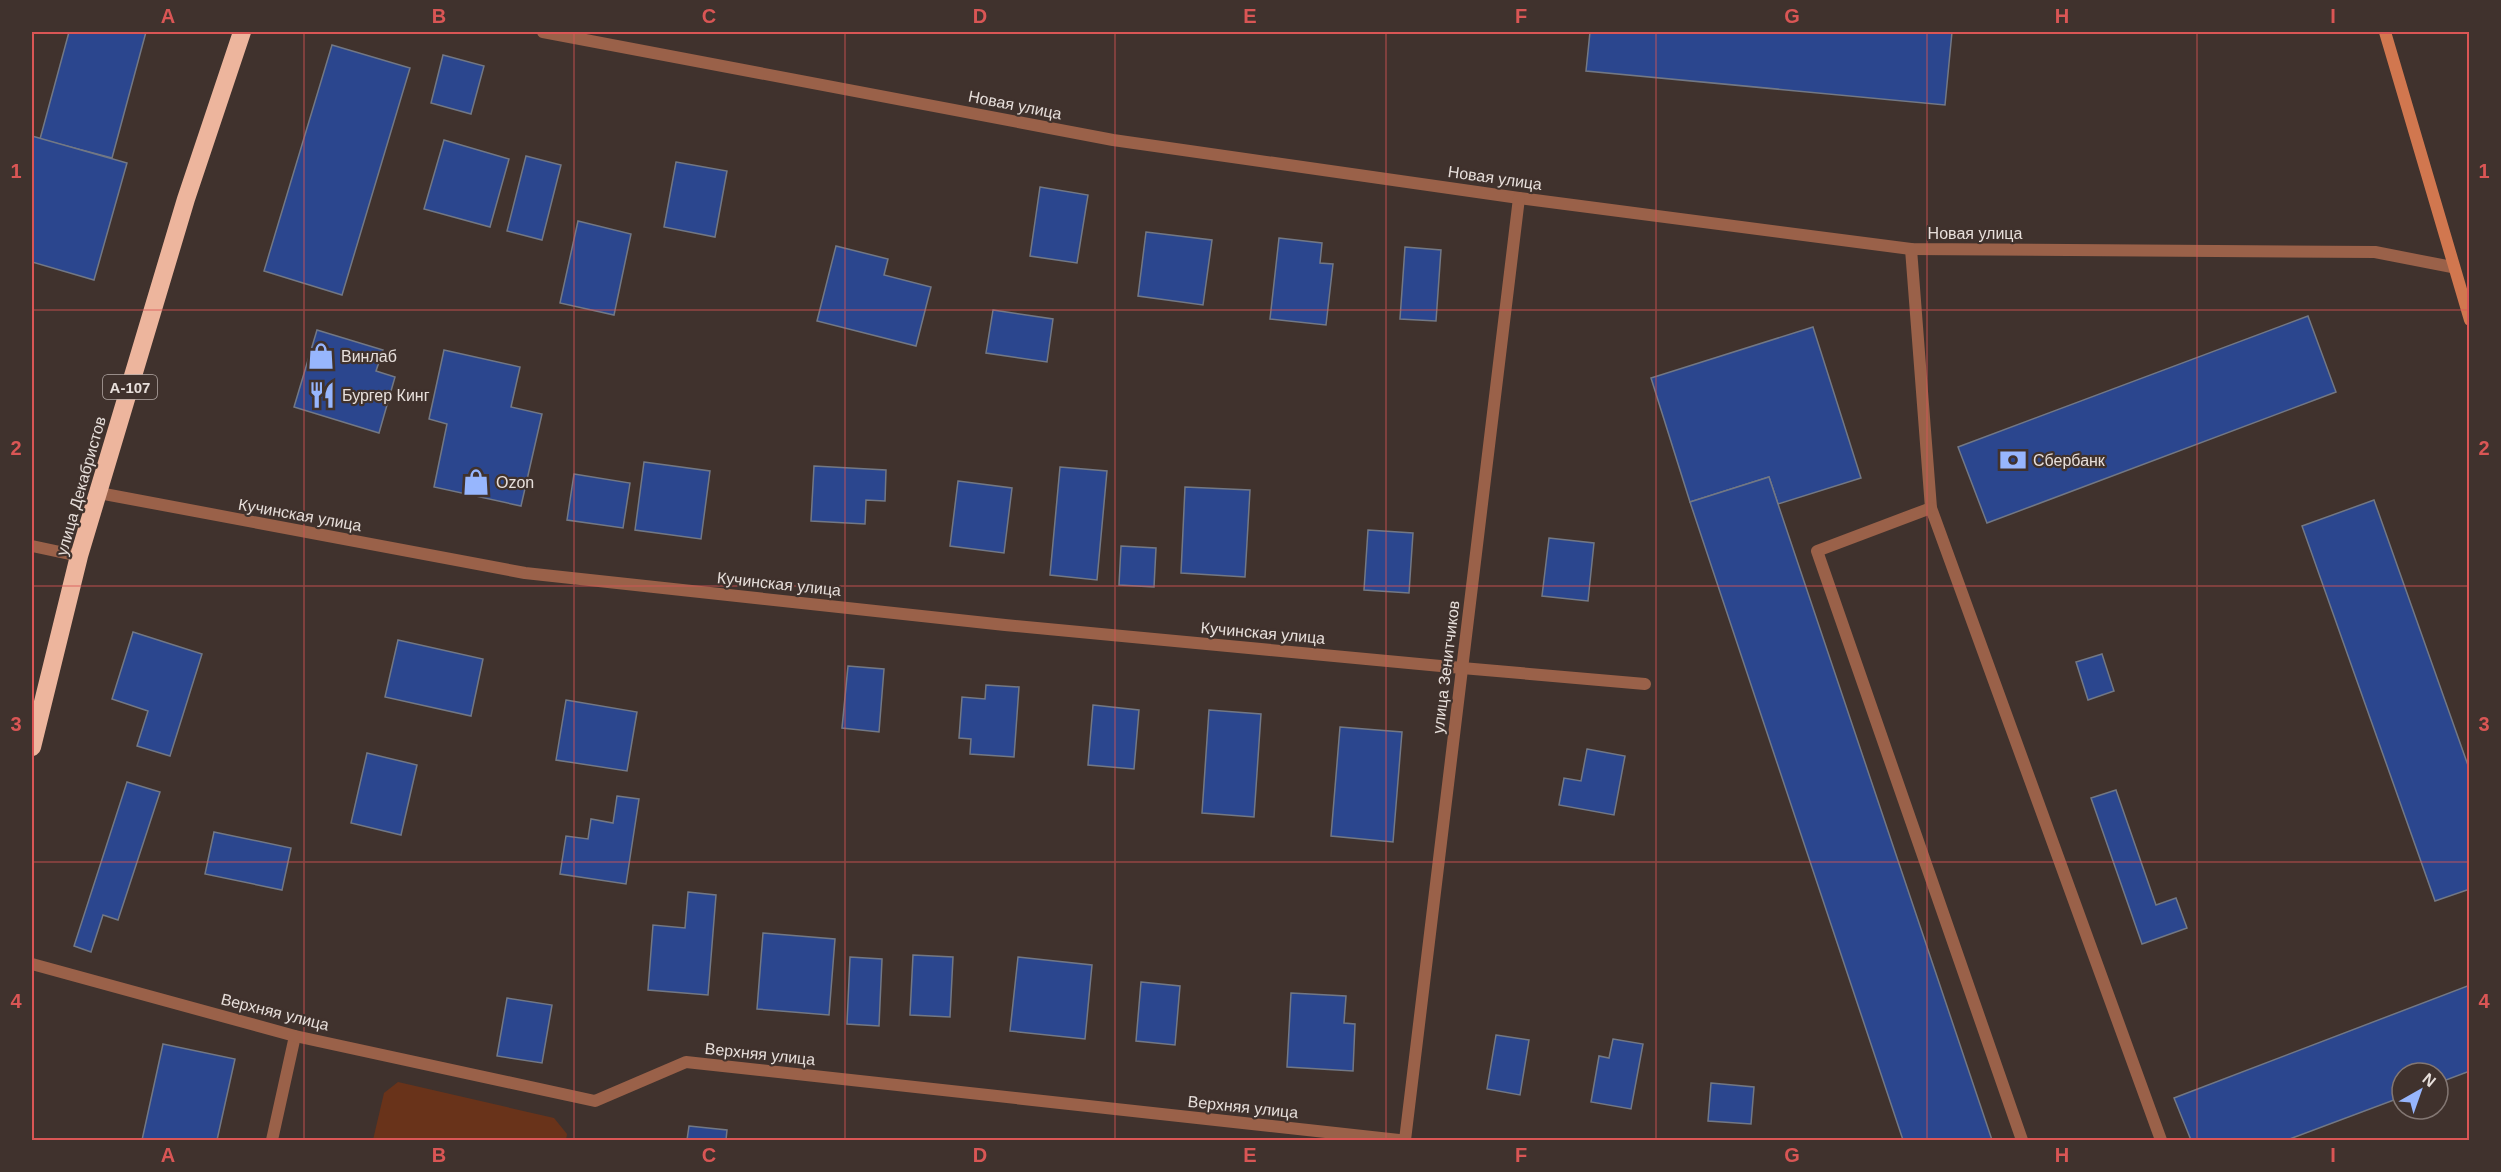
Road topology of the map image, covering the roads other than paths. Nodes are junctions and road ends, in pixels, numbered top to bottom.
1 (242, 32) edge
2 (543, 32) edge
3 (2385, 32) edge
4 (570, 34) edge
5 (1519, 198) junction
6 (1911, 249) junction
7 (2452, 267) junction
8 (2469, 320) edge
9 (99, 493) junction
10 (1931, 508) junction
11 (32, 546) edge
12 (80, 556) junction
13 (1462, 668) junction
14 (1645, 684) dead end
15 (32, 747) edge
16 (32, 964) edge
17 (295, 1036) junction
18 (273, 1140) edge
19 (1399, 1140) edge
20 (1406, 1140) edge
21 (2022, 1140) edge
22 (2161, 1140) edge

1 - 9 highway, улица Декабристов / А-107
2 - 4 street, Новая улица
3 - 7 street
4 - 5 street, Новая улица
5 - 6 street, Новая улица
5 - 13 street, улица Зенитчиков
6 - 7 street, Новая улица
6 - 10 street
7 - 8 street
9 - 12 highway, улица Декабристов / А-107
9 - 13 street, Кучинская улица
10 - 21 street
10 - 22 street
11 - 12 street
12 - 15 highway, улица Декабристов / А-107
13 - 14 street, Кучинская улица
13 - 20 street, улица Зенитчиков
16 - 17 street, Верхняя улица
17 - 18 street
17 - 19 street, Верхняя улица

